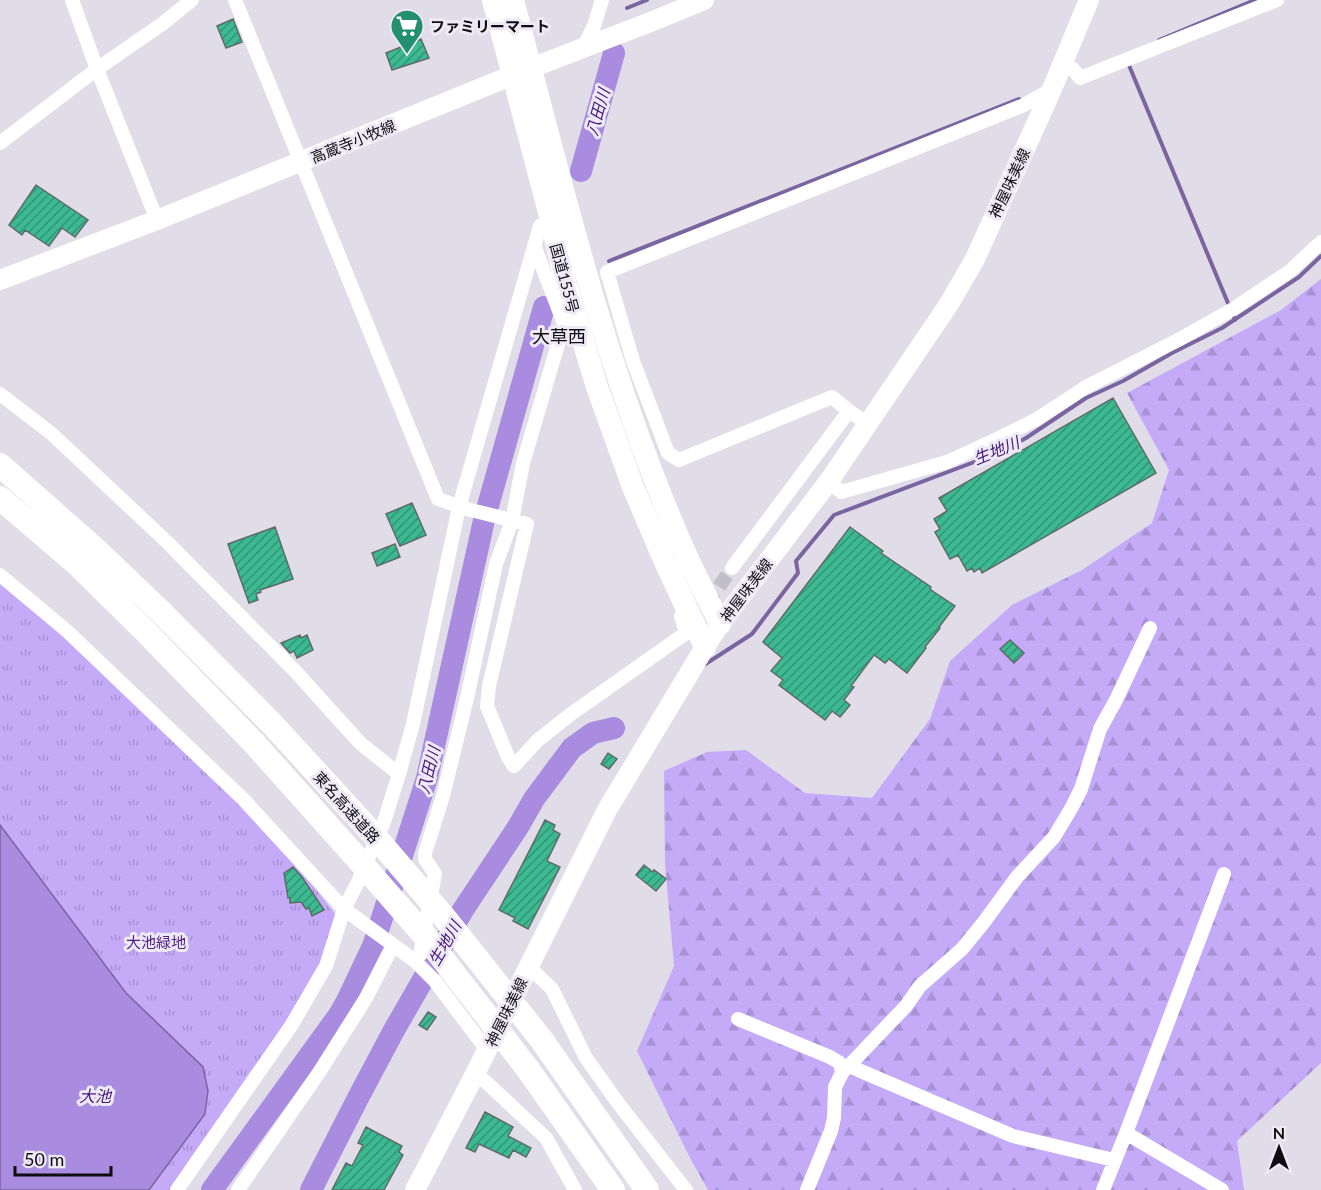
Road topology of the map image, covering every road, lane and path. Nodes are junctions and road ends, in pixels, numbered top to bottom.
1 (72, 0) edge
2 (192, 0) edge
3 (235, 0) edge
4 (493, 0) edge
5 (513, 0) edge
6 (602, 0) edge
7 (704, 0) edge
8 (1089, 0) edge
9 (1277, 0) edge
10 (583, 48) junction
11 (98, 69) junction
12 (1060, 69) junction
13 (522, 71) junction
14 (1052, 89) junction
15 (0, 143) edge
16 (300, 162) junction
17 (157, 220) junction
18 (550, 220) junction
19 (1321, 242) edge
20 (534, 245) junction
21 (0, 280) edge
22 (568, 316) junction
23 (0, 394) edge
24 (849, 411) junction
25 (868, 424) junction
26 (0, 465) edge
27 (829, 481) junction
28 (0, 498) edge
29 (463, 508) junction
30 (0, 513) edge
31 (509, 520) junction
32 (732, 568) tunnel mouth
33 (0, 575) edge
34 (720, 624) junction
35 (1150, 628) dead end
36 (143, 629) junction
37 (705, 647) junction
38 (399, 774) junction
39 (1224, 874) dead end
40 (344, 909) junction
41 (393, 945) junction
42 (415, 961) junction
43 (529, 967) junction
44 (738, 1019) dead end
45 (487, 1050) junction
46 (846, 1069) junction
47 (475, 1074) junction
48 (1126, 1133) junction
49 (1114, 1160) junction
50 (177, 1190) edge
51 (238, 1190) edge
52 (415, 1190) edge
53 (575, 1190) edge
54 (614, 1190) edge
55 (647, 1190) edge
56 (686, 1190) edge
57 (807, 1190) edge
58 (1103, 1190) edge
59 (1222, 1190) edge

1 - 11 street
2 - 11 street
3 - 16 street
4 - 13 highway, 国道155号
5 - 13 highway, 国道155号
6 - 10 street
7 - 10 main road, 高蔵寺小牧線
8 - 12 main road, 神屋味美線
9 - 12 street
10 - 13 main road, 高蔵寺小牧線
11 - 15 street
11 - 17 street
12 - 14 main road, 神屋味美線
13 - 16 main road, 高蔵寺小牧線
13 - 18 highway, 国道155号
13 - 34 highway, 国道155号
14 - 24 street
14 - 25 main road, 神屋味美線
16 - 17 main road, 高蔵寺小牧線
16 - 29 street
17 - 21 main road, 高蔵寺小牧線
18 - 20 street
18 - 22 highway, 国道155号
19 - 27 street
20 - 22 street
20 - 29 street
22 - 31 street
22 - 31 street
22 - 37 highway, 国道155号
23 - 38 street
24 - 25 street
24 - 32 street
25 - 27 main road, 神屋味美線
26 - 55 highway, 東名高速道路
27 - 34 main road, 神屋味美線
28 - 36 highway, 東名高速道路
29 - 31 street
29 - 38 street
30 - 36 highway
31 - 42 street
33 - 40 street
34 - 37 main road, 神屋味美線
35 - 46 street
36 - 54 highway, 東名高速道路
37 - 43 main road, 神屋味美線
38 - 40 street
39 - 48 street
40 - 41 street
40 - 50 street
41 - 42 street
41 - 51 street
42 - 45 street
43 - 45 main road, 神屋味美線
43 - 56 street
44 - 46 street
45 - 47 main road, 神屋味美線
46 - 49 street
46 - 57 street
47 - 52 main road, 神屋味美線
47 - 53 street
48 - 49 street
48 - 59 street
49 - 58 street

